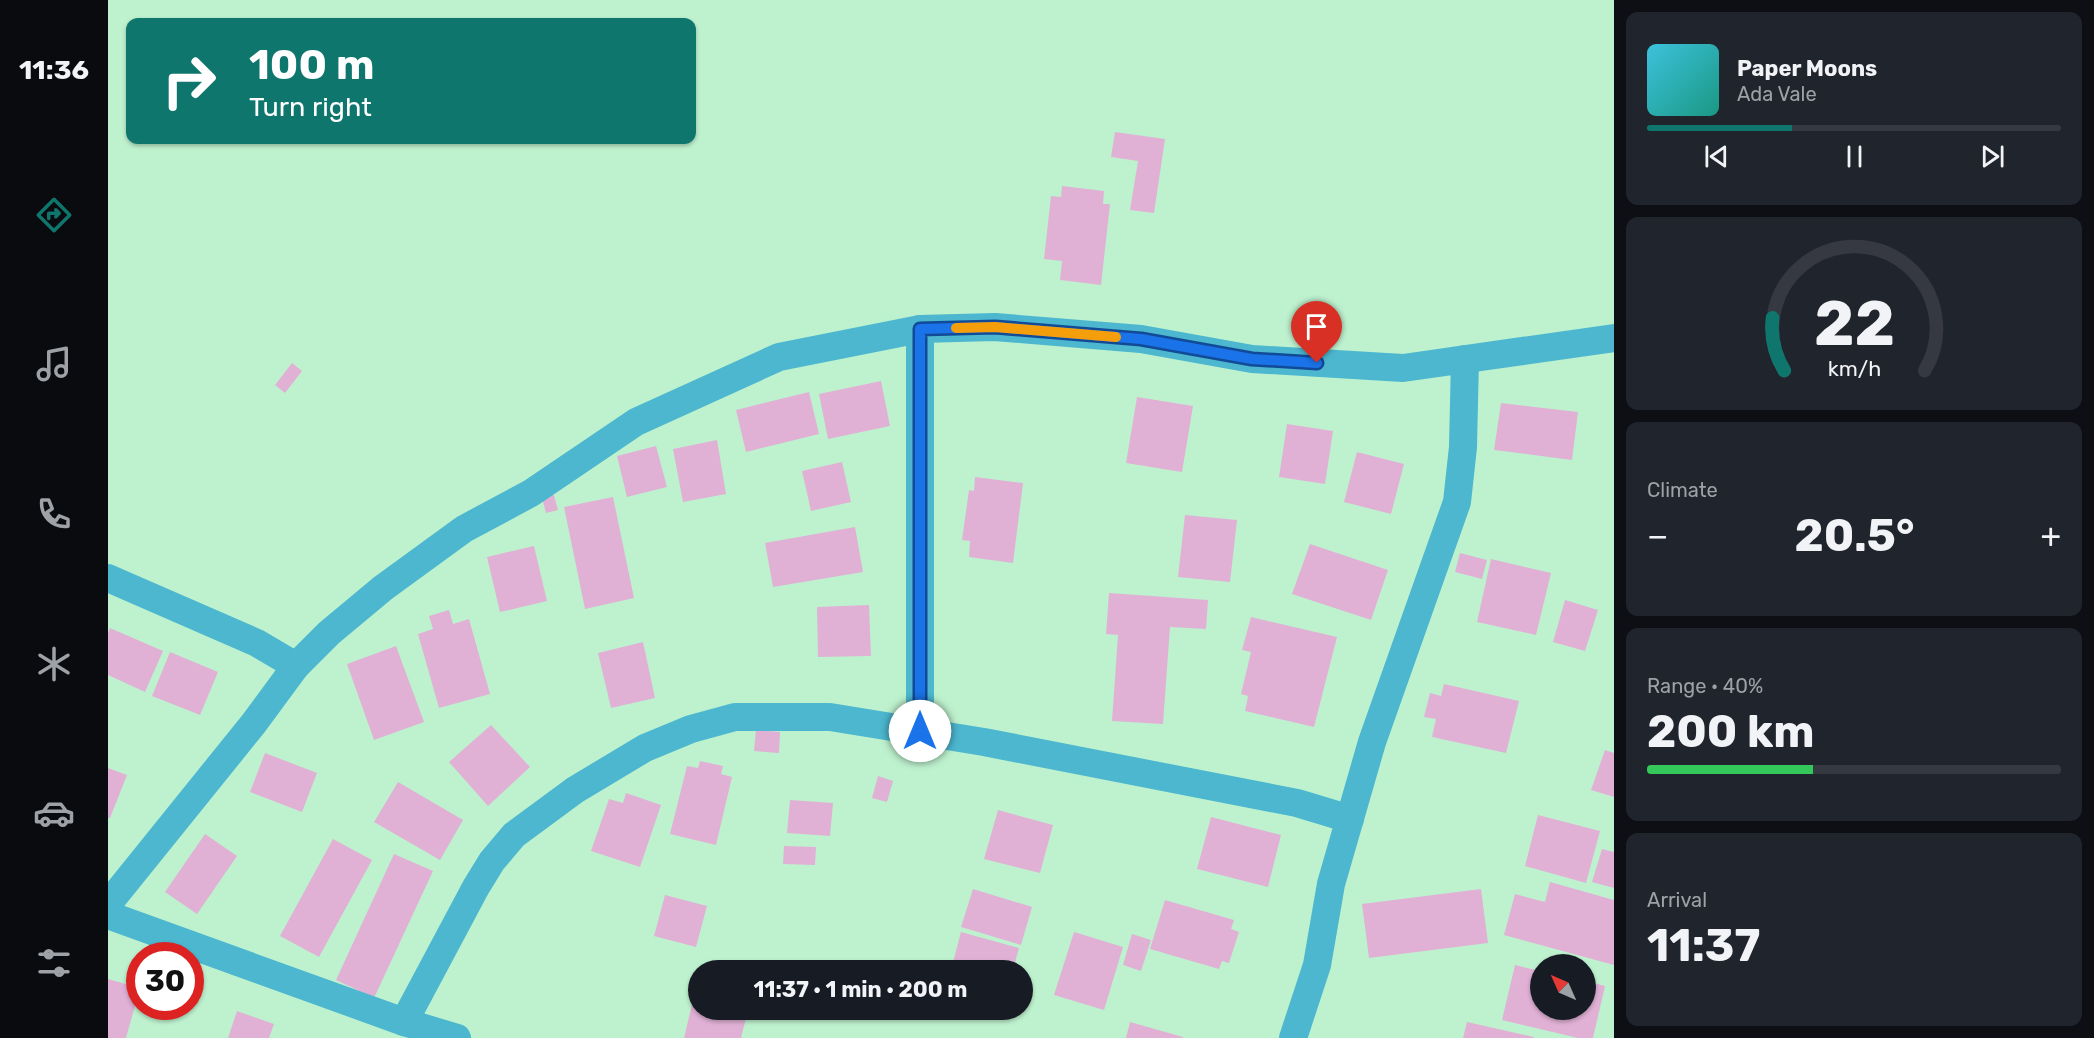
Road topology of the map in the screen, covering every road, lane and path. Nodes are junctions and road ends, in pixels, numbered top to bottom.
1 (920, 329) junction
2 (1614, 338) edge
3 (1465, 359) junction
4 (108, 578) edge
5 (296, 666) junction
6 (920, 731) junction
7 (1350, 819) junction
8 (108, 904) edge
9 (108, 915) edge
10 (404, 1022) junction
11 (457, 1038) edge
12 (1293, 1038) edge

1 - 3 street
1 - 5 street
1 - 6 street
2 - 3 street
3 - 7 street
4 - 5 street
5 - 8 street
6 - 7 street
6 - 10 street
7 - 12 street
9 - 10 street
10 - 11 street

